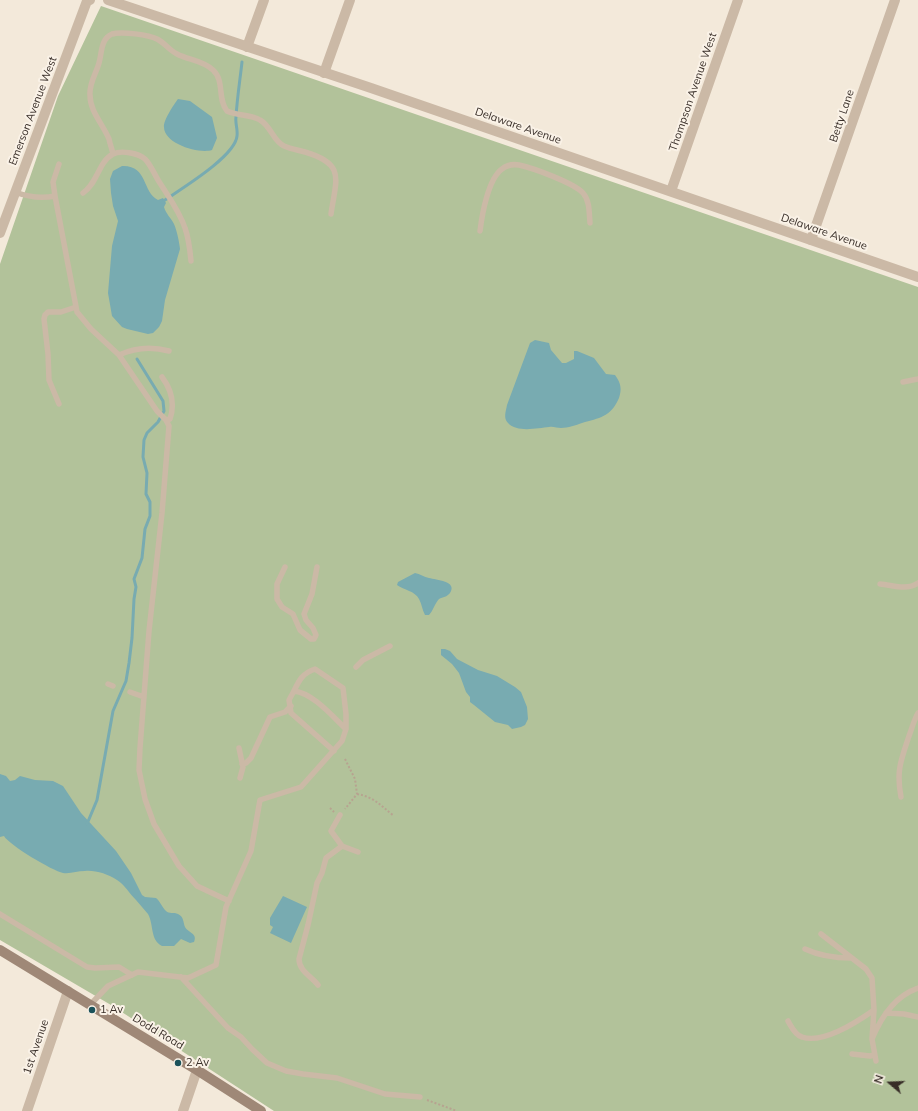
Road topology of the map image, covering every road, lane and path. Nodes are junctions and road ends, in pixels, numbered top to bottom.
1 (90, 0) edge
2 (108, 0) edge
3 (264, 0) edge
4 (350, 0) edge
5 (738, 0) edge
6 (896, 0) edge
7 (247, 47) junction
8 (324, 73) junction
9 (113, 154) junction
10 (59, 164) dead end
11 (671, 191) junction
12 (15, 192) junction
13 (83, 193) dead end
14 (55, 196) junction
15 (4, 210) edge
16 (331, 214) dead end
17 (590, 223) dead end
18 (480, 231) dead end
19 (0, 233) edge
20 (812, 240) junction
21 (191, 261) dead end
22 (918, 277) edge
23 (76, 307) junction
24 (169, 351) dead end
25 (119, 355) junction
26 (162, 377) dead end
27 (918, 379) edge
28 (902, 382) dead end
29 (59, 404) dead end
30 (166, 420) junction
31 (317, 566) dead end
32 (285, 567) dead end
33 (918, 583) edge
34 (880, 584) dead end
35 (293, 614) junction
36 (306, 620) junction
37 (390, 646) dead end
38 (356, 667) dead end
39 (294, 691) junction
40 (130, 692) dead end
41 (144, 697) junction
42 (290, 706) junction
43 (918, 713) edge
44 (346, 730) junction
45 (239, 748) dead end
46 (334, 751) junction
47 (345, 759) dead end
48 (242, 764) junction
49 (240, 778) dead end
50 (357, 794) junction
51 (901, 797) dead end
52 (330, 808) dead end
53 (340, 815) junction
54 (394, 816) dead end
55 (342, 846) junction
56 (358, 852) dead end
57 (229, 901) junction
58 (0, 914) edge
59 (820, 934) dead end
60 (805, 949) dead end
61 (0, 950) edge
62 (851, 958) junction
63 (132, 975) junction
64 (181, 977) junction
65 (318, 985) dead end
66 (918, 988) edge
67 (68, 991) junction
68 (90, 1005) junction
69 (874, 1010) junction
70 (886, 1013) junction
71 (918, 1017) edge
72 (788, 1020) dead end
73 (872, 1039) junction
74 (852, 1054) dead end
75 (874, 1054) junction
76 (876, 1061) dead end
77 (197, 1070) junction
78 (420, 1097) joint
79 (27, 1111) edge
80 (184, 1111) edge
81 (262, 1111) edge
82 (457, 1111) edge

1 - 12 street, Emerson Avenue West
2 - 7 street, Delaware Avenue
3 - 7 street
4 - 8 street
5 - 11 street, Thompson Avenue West
6 - 20 street, Betty Lane
7 - 8 street, Delaware Avenue
8 - 11 street, Delaware Avenue
9 - 13 lane
9 - 16 lane
9 - 21 lane
10 - 14 lane
11 - 20 street, Delaware Avenue
12 - 14 lane
12 - 15 street, Emerson Avenue West
14 - 23 lane
15 - 19 street, Emerson Avenue West
17 - 18 lane
20 - 22 street, Delaware Avenue
23 - 25 lane
23 - 29 lane
24 - 25 lane
25 - 30 lane
26 - 30 lane
27 - 28 lane
30 - 41 lane
31 - 36 lane
32 - 35 lane
33 - 34 lane
35 - 36 lane
35 - 36 lane
37 - 38 lane
39 - 42 lane
39 - 44 lane
39 - 44 lane
40 - 41 lane
41 - 57 lane
42 - 46 lane
42 - 48 lane
43 - 51 lane
44 - 46 lane
45 - 48 lane
46 - 57 lane
47 - 50 path
48 - 49 lane
50 - 53 path
50 - 54 path
52 - 53 path
53 - 55 lane
55 - 56 lane
55 - 65 lane
57 - 64 lane
58 - 63 lane
59 - 62 lane
60 - 62 lane
61 - 67 main road, Dodd Road
62 - 69 lane
63 - 64 lane
63 - 68 lane
64 - 78 lane
66 - 70 lane
67 - 68 main road, Dodd Road
67 - 79 street, 1st Avenue
68 - 77 main road, Dodd Road
69 - 72 lane
69 - 73 lane
70 - 71 lane
70 - 73 lane
73 - 75 lane
74 - 75 lane
75 - 76 lane
77 - 80 street
77 - 81 main road, Dodd Road
78 - 82 path

